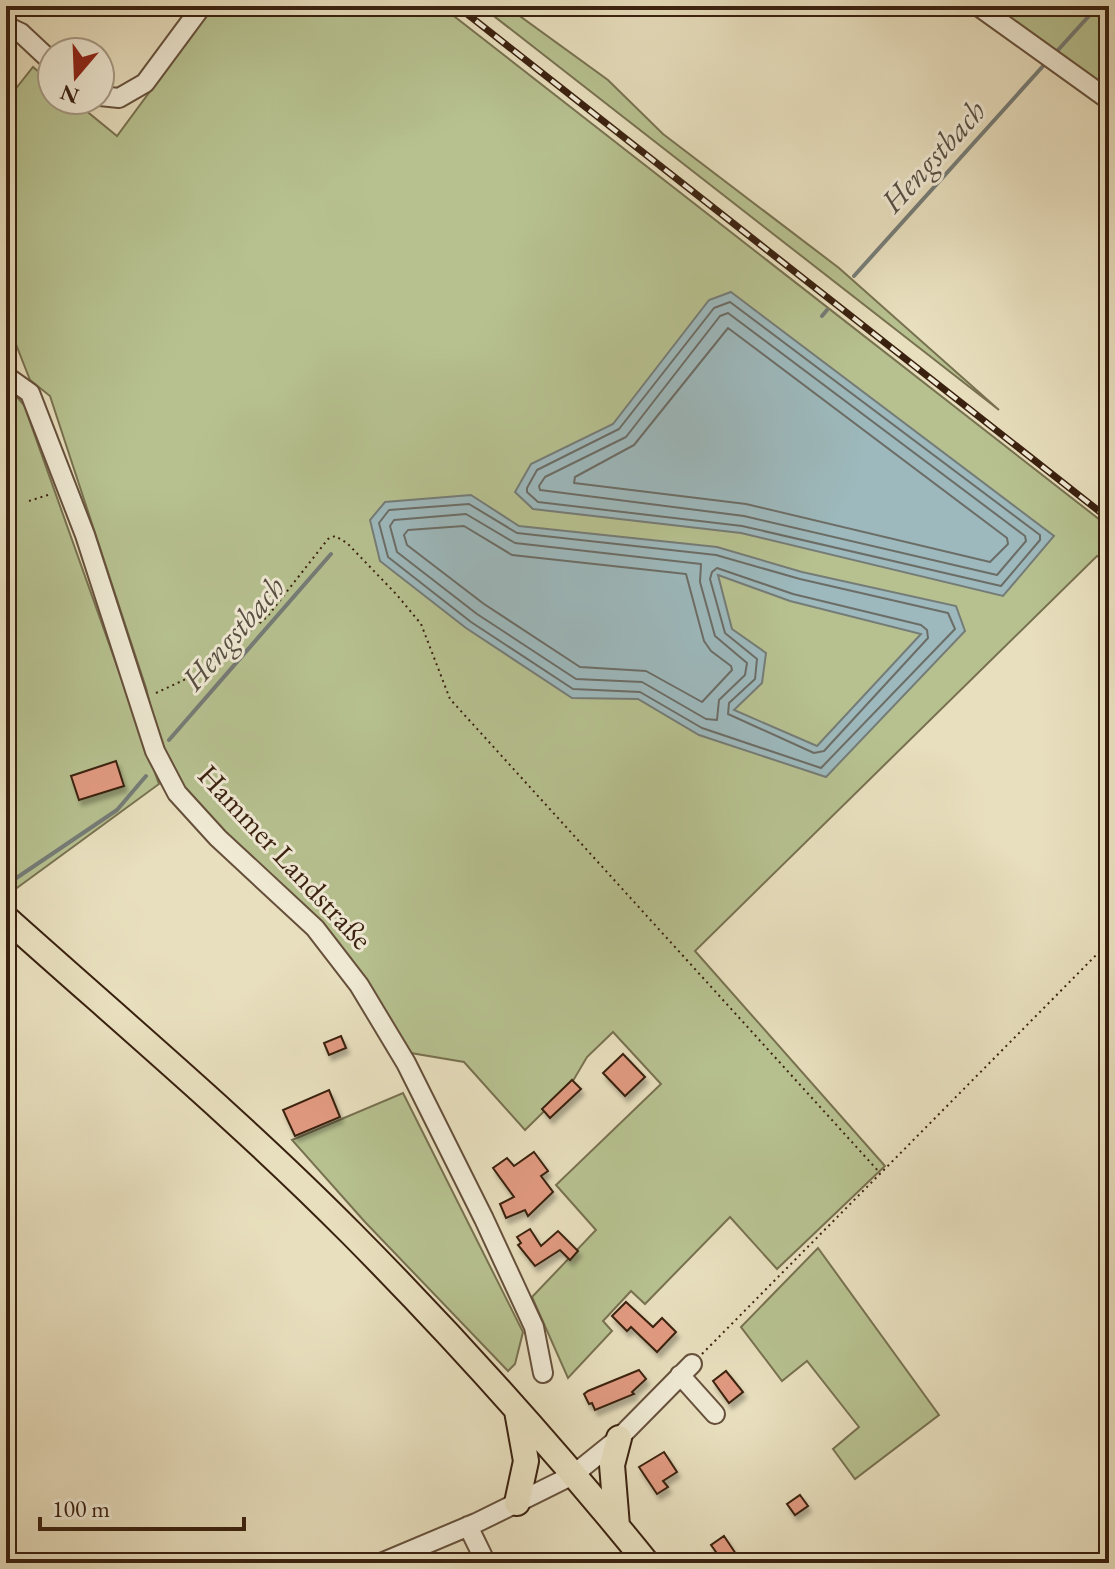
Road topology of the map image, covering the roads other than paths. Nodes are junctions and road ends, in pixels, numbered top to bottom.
1 (202, 6) edge
2 (978, 6) edge
3 (6, 26) edge
4 (36, 47) edge
5 (116, 98) edge
6 (1109, 100) edge
7 (6, 376) edge
8 (6, 918) edge
9 (543, 1373) dead end
10 (517, 1409) junction
11 (715, 1414) dead end
12 (619, 1438) junction
13 (573, 1475) junction
14 (517, 1503) junction
15 (468, 1526) junction
16 (617, 1526) junction
17 (381, 1563) edge
18 (486, 1563) edge
19 (647, 1563) edge

1 - 5 street
2 - 6 street
3 - 4 street
7 - 9 street, Hammer Landstraße
8 - 10 main road
10 - 13 main road
10 - 14 main road
11 - 12 street
12 - 13 street
12 - 16 main road
13 - 14 street
13 - 16 main road
14 - 15 street
15 - 17 street
15 - 18 street
16 - 19 main road

